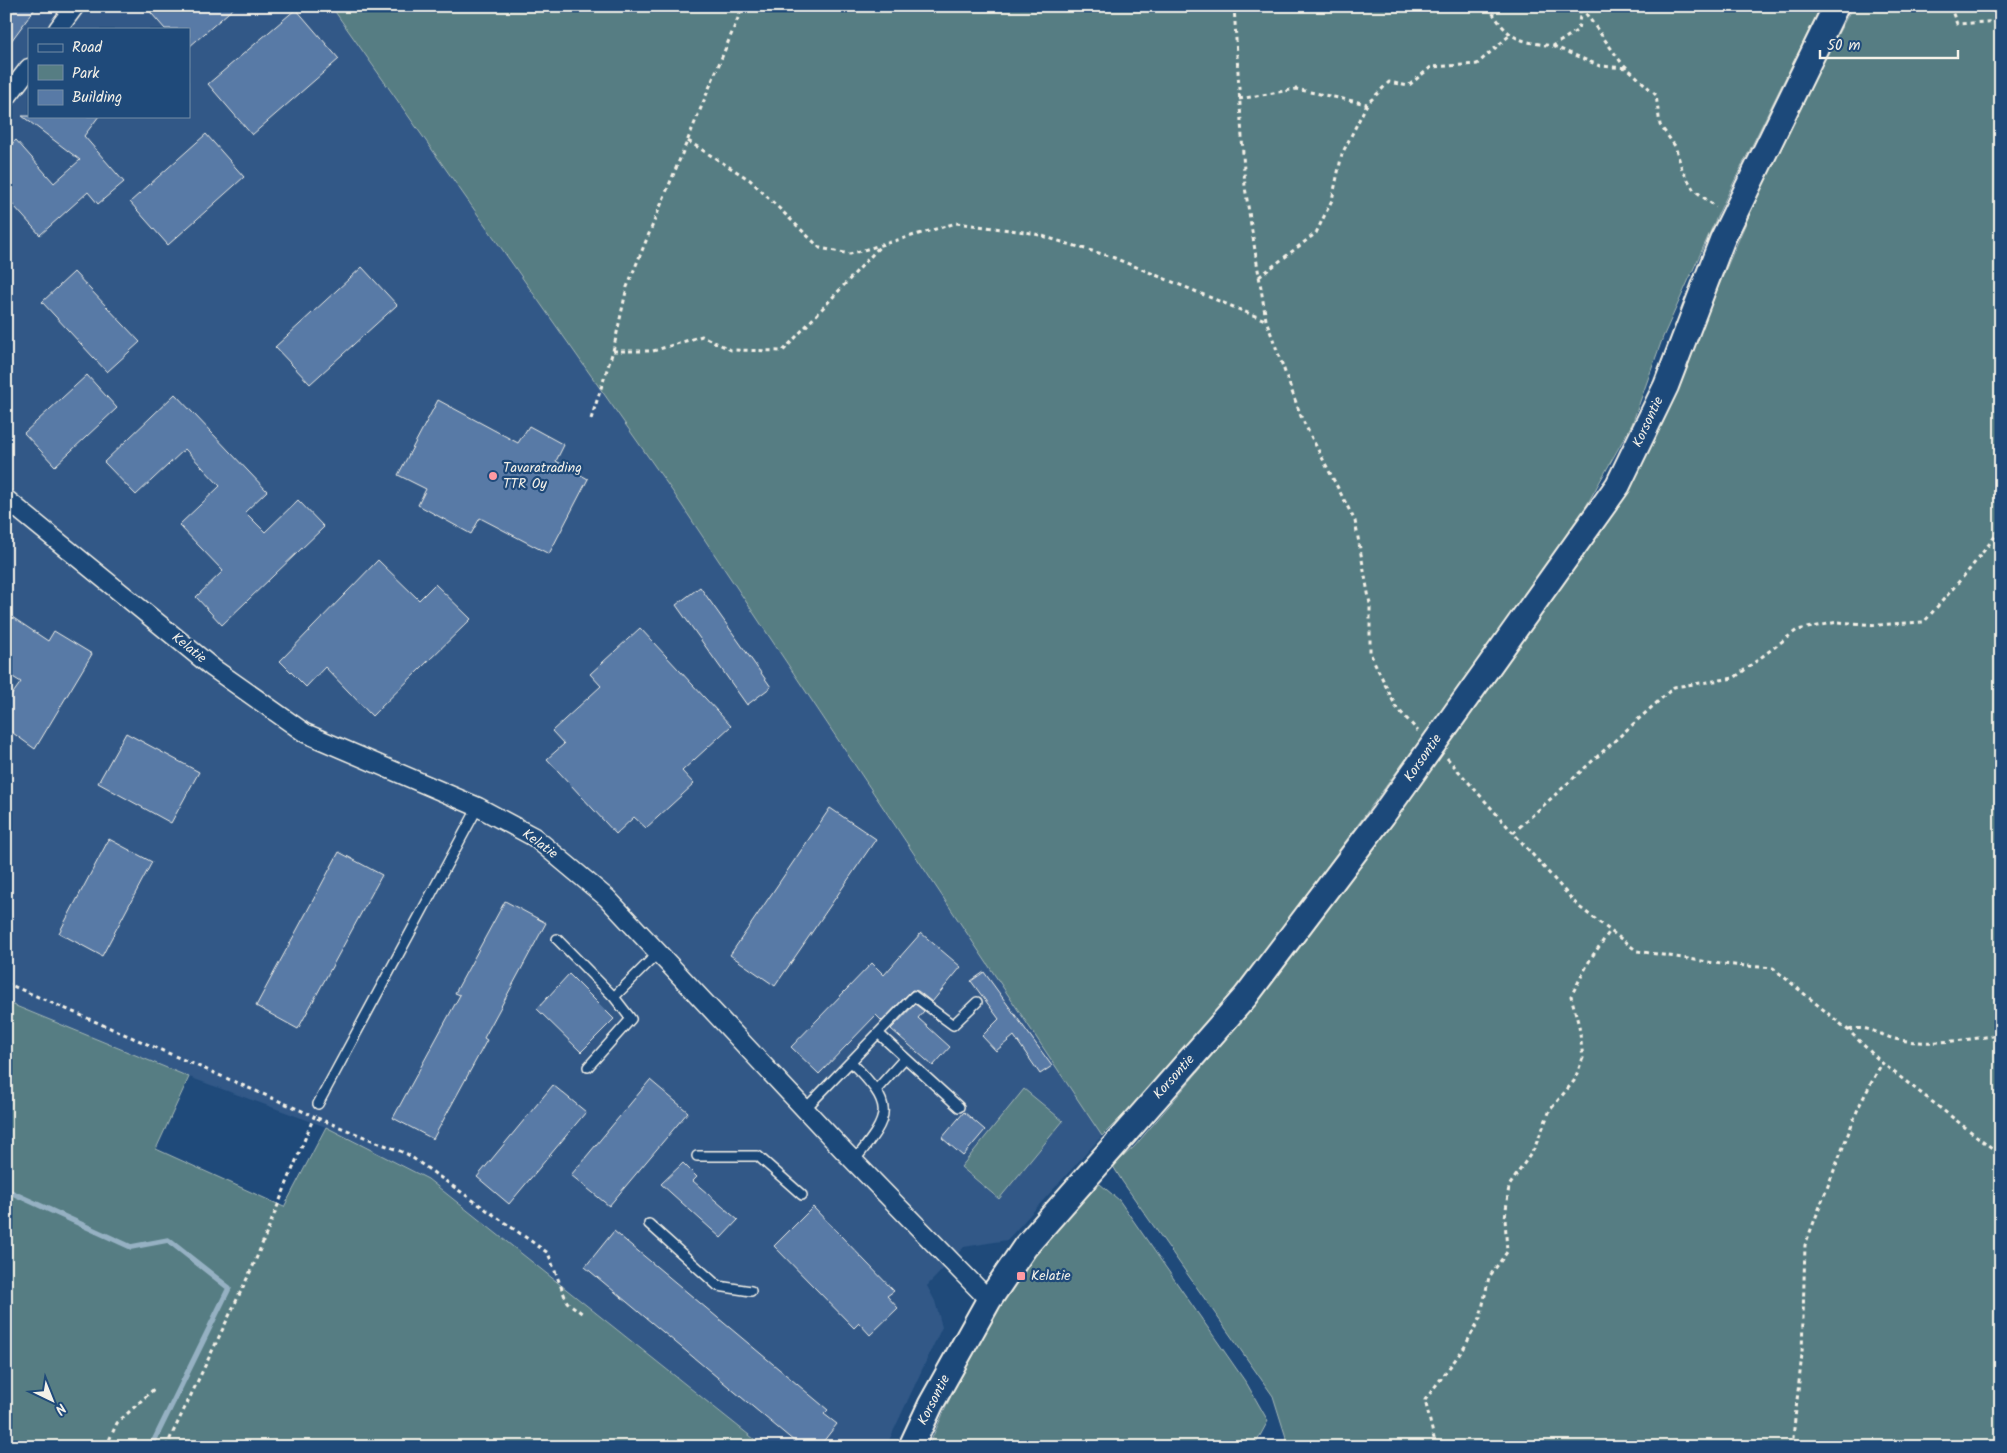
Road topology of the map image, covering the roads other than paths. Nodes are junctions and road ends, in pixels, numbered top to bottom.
1 (75, 6) edge
2 (1836, 6) edge
3 (59, 28) edge
4 (28, 69) edge
5 (6, 98) edge
6 (6, 499) edge
7 (478, 807) junction
8 (556, 939) dead end
9 (658, 952) junction
10 (614, 997) junction
11 (977, 1002) dead end
12 (878, 1034) junction
13 (905, 1058) junction
14 (851, 1062) junction
15 (588, 1067) dead end
16 (877, 1089) junction
17 (318, 1104) road end
18 (959, 1107) dead end
19 (806, 1109) junction
20 (697, 1156) dead end
21 (854, 1161) junction
22 (802, 1195) dead end
23 (649, 1224) dead end
24 (751, 1291) dead end
25 (989, 1300) junction
26 (911, 1447) edge

1 - 3 street
2 - 25 main road, Korsontie
4 - 5 street
6 - 7 street, Kelatie
7 - 9 street, Kelatie
7 - 17 lane
8 - 10 lane
9 - 10 lane
9 - 19 street, Kelatie
10 - 15 lane
11 - 12 lane
12 - 13 lane
12 - 14 lane
13 - 16 lane
13 - 18 lane
14 - 16 lane
14 - 19 lane
16 - 21 lane
19 - 21 street, Kelatie
20 - 22 lane
21 - 25 street, Kelatie
23 - 24 lane
25 - 26 main road, Korsontie

